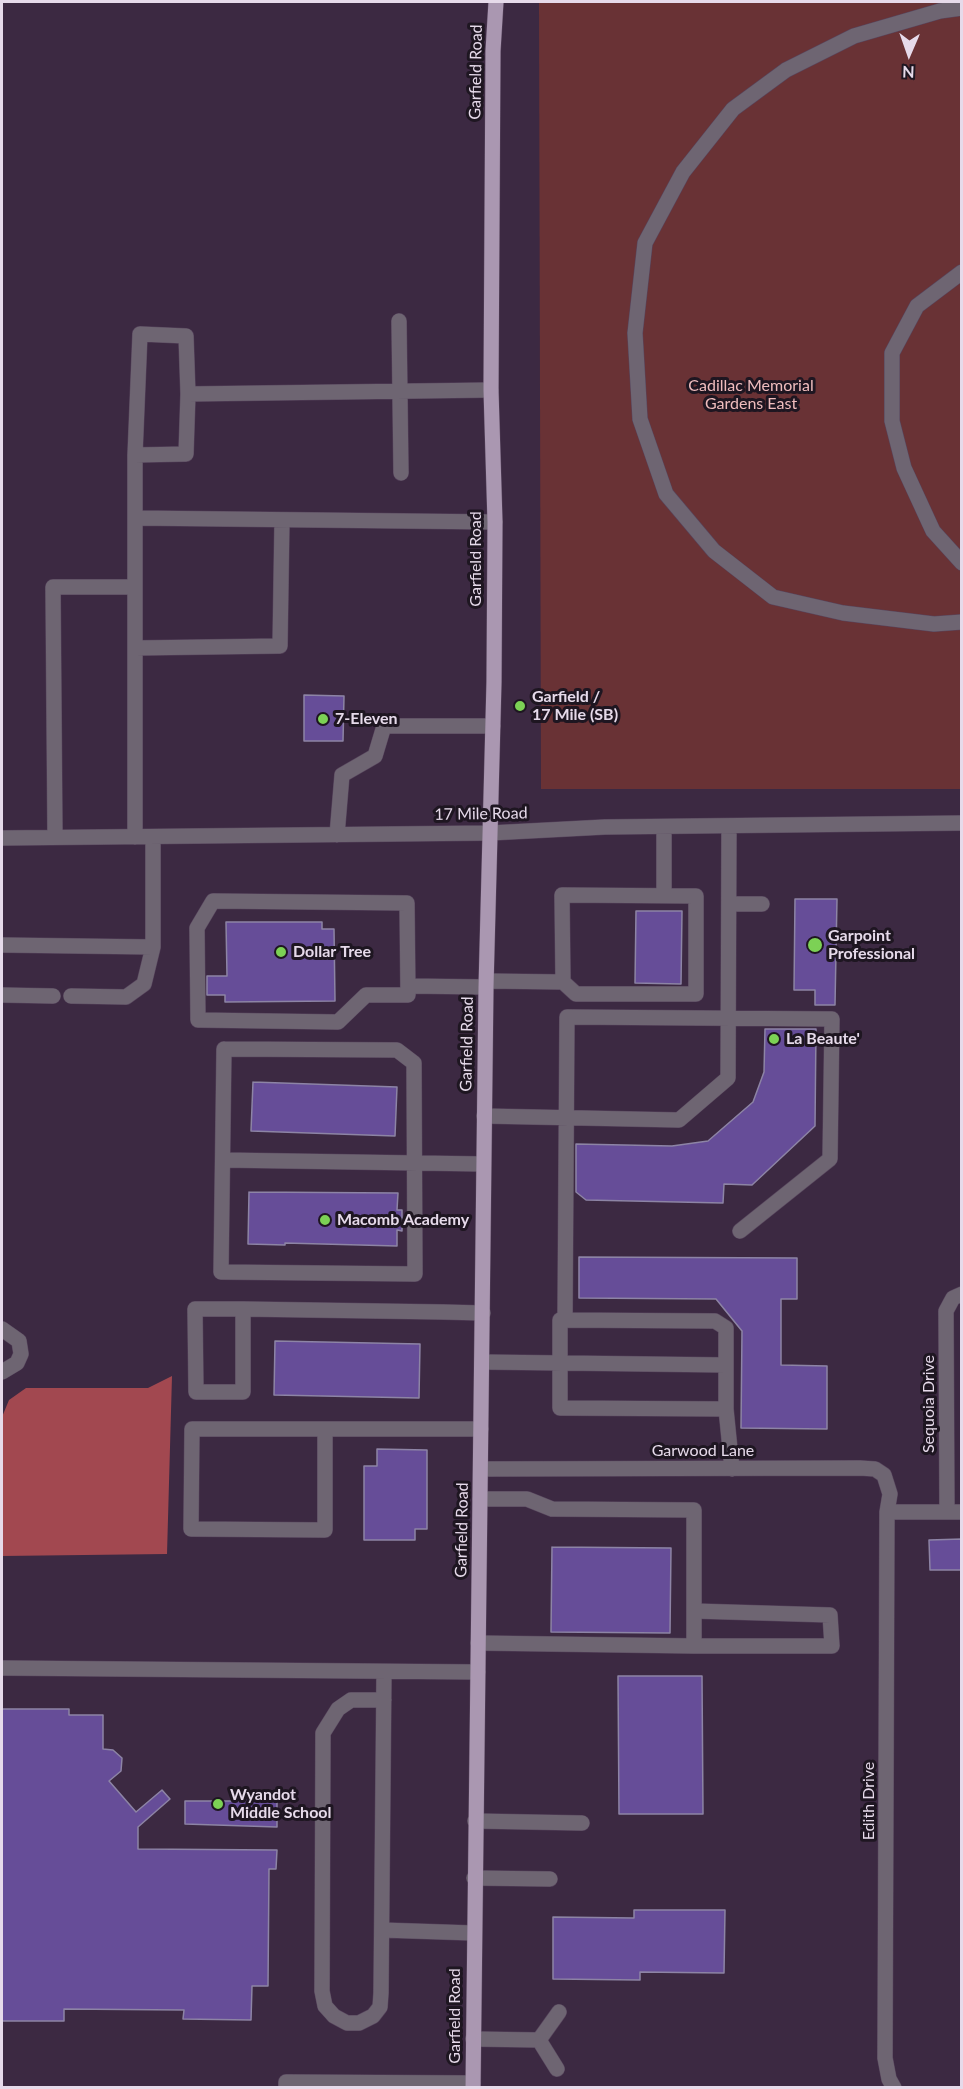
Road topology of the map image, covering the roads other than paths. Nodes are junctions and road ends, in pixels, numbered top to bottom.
1 (496, 2) edge
2 (962, 9) edge
3 (962, 272) edge
4 (399, 321) dead end
5 (491, 390) junction
6 (399, 393) junction
7 (188, 394) junction
8 (135, 455) junction
9 (401, 473) dead end
10 (135, 518) junction
11 (282, 520) junction
12 (495, 522) junction
13 (962, 563) edge
14 (135, 587) junction
15 (962, 622) edge
16 (135, 648) junction
17 (493, 726) junction
18 (962, 823) edge
19 (729, 826) junction
20 (664, 827) junction
21 (490, 833) junction
22 (337, 835) junction
23 (55, 837) junction
24 (135, 837) junction
25 (153, 837) junction
26 (2, 838) edge
27 (664, 896) junction
28 (729, 904) junction
29 (762, 904) dead end
30 (2, 945) edge
31 (153, 947) junction
32 (563, 982) junction
33 (486, 984) junction
34 (408, 986) junction
35 (2, 995) edge
36 (53, 996) dead end
37 (71, 996) dead end
38 (729, 1017) junction
39 (484, 1116) junction
40 (566, 1119) junction
41 (223, 1160) junction
42 (414, 1163) junction
43 (483, 1164) junction
44 (740, 1231) dead end
45 (957, 1296) edge
46 (243, 1309) junction
47 (483, 1313) junction
48 (565, 1320) junction
49 (2, 1329) edge
50 (482, 1362) junction
51 (560, 1364) junction
52 (726, 1365) junction
53 (2, 1372) edge
54 (954, 1402) edge
55 (726, 1409) junction
56 (325, 1429) junction
57 (481, 1429) junction
58 (481, 1469) junction
59 (732, 1469) junction
60 (480, 1499) junction
61 (888, 1512) junction
62 (954, 1512) edge
63 (694, 1611) junction
64 (478, 1643) junction
65 (694, 1646) junction
66 (2, 1668) edge
67 (384, 1672) junction
68 (478, 1672) junction
69 (384, 1700) junction
70 (475, 1821) junction
71 (582, 1823) dead end
72 (474, 1878) junction
73 (550, 1879) dead end
74 (382, 1930) junction
75 (473, 1933) junction
76 (559, 2012) dead end
77 (473, 2039) junction
78 (538, 2040) junction
79 (557, 2069) dead end
80 (473, 2085) edge
81 (286, 2088) edge
82 (894, 2088) edge

1 - 5 main road, Garfield Road
2 - 15 street
3 - 13 street
4 - 6 street
5 - 6 street
5 - 12 main road, Garfield Road
6 - 7 street
6 - 9 street
7 - 8 street
7 - 8 street
8 - 10 street
10 - 11 street
10 - 14 street
11 - 12 street
11 - 16 street
12 - 17 main road, Garfield Road
14 - 16 street
14 - 23 street
16 - 24 street
17 - 21 main road, Garfield Road
17 - 22 street
18 - 19 street, 17 Mile Road
19 - 20 street, 17 Mile Road
19 - 28 street
20 - 21 street, 17 Mile Road
20 - 27 street
21 - 22 street, 17 Mile Road
21 - 33 main road, Garfield Road
22 - 25 street, 17 Mile Road
23 - 24 street, 17 Mile Road
23 - 26 street, 17 Mile Road
24 - 25 street, 17 Mile Road
25 - 31 street
27 - 32 street
27 - 32 street
28 - 29 street
28 - 38 street
30 - 31 street
31 - 37 street
32 - 33 street
33 - 34 street
33 - 39 main road, Garfield Road
34 - 34 street
35 - 36 street
38 - 40 street
38 - 40 street
38 - 44 street
39 - 40 street
39 - 43 main road, Garfield Road
40 - 48 street
41 - 42 street
41 - 42 street
41 - 42 street
42 - 43 street
43 - 47 main road, Garfield Road
45 - 54 street, Sequoia Drive
46 - 46 street
46 - 47 street
47 - 50 main road, Garfield Road
48 - 51 street
48 - 52 street
49 - 53 street
50 - 51 street
50 - 57 main road, Garfield Road
51 - 52 street
51 - 55 street
52 - 55 street
54 - 62 street, Sequoia Drive
55 - 59 street
56 - 56 street
56 - 57 street
57 - 58 main road, Garfield Road
58 - 59 street, Garwood Lane
58 - 60 main road, Garfield Road
59 - 61 street, Garwood Lane
60 - 63 street
60 - 64 main road, Garfield Road
61 - 62 street
61 - 82 street, Edith Drive
63 - 65 street
63 - 65 street
64 - 65 street
64 - 68 main road, Garfield Road
66 - 67 street
67 - 68 street
67 - 69 street
68 - 70 main road, Garfield Road
69 - 74 street
69 - 74 street
70 - 71 street
70 - 72 main road, Garfield Road
72 - 73 street
72 - 75 main road, Garfield Road
74 - 75 street
75 - 77 main road, Garfield Road
76 - 78 street
77 - 78 street
77 - 80 main road, Garfield Road
78 - 79 street
80 - 81 street

